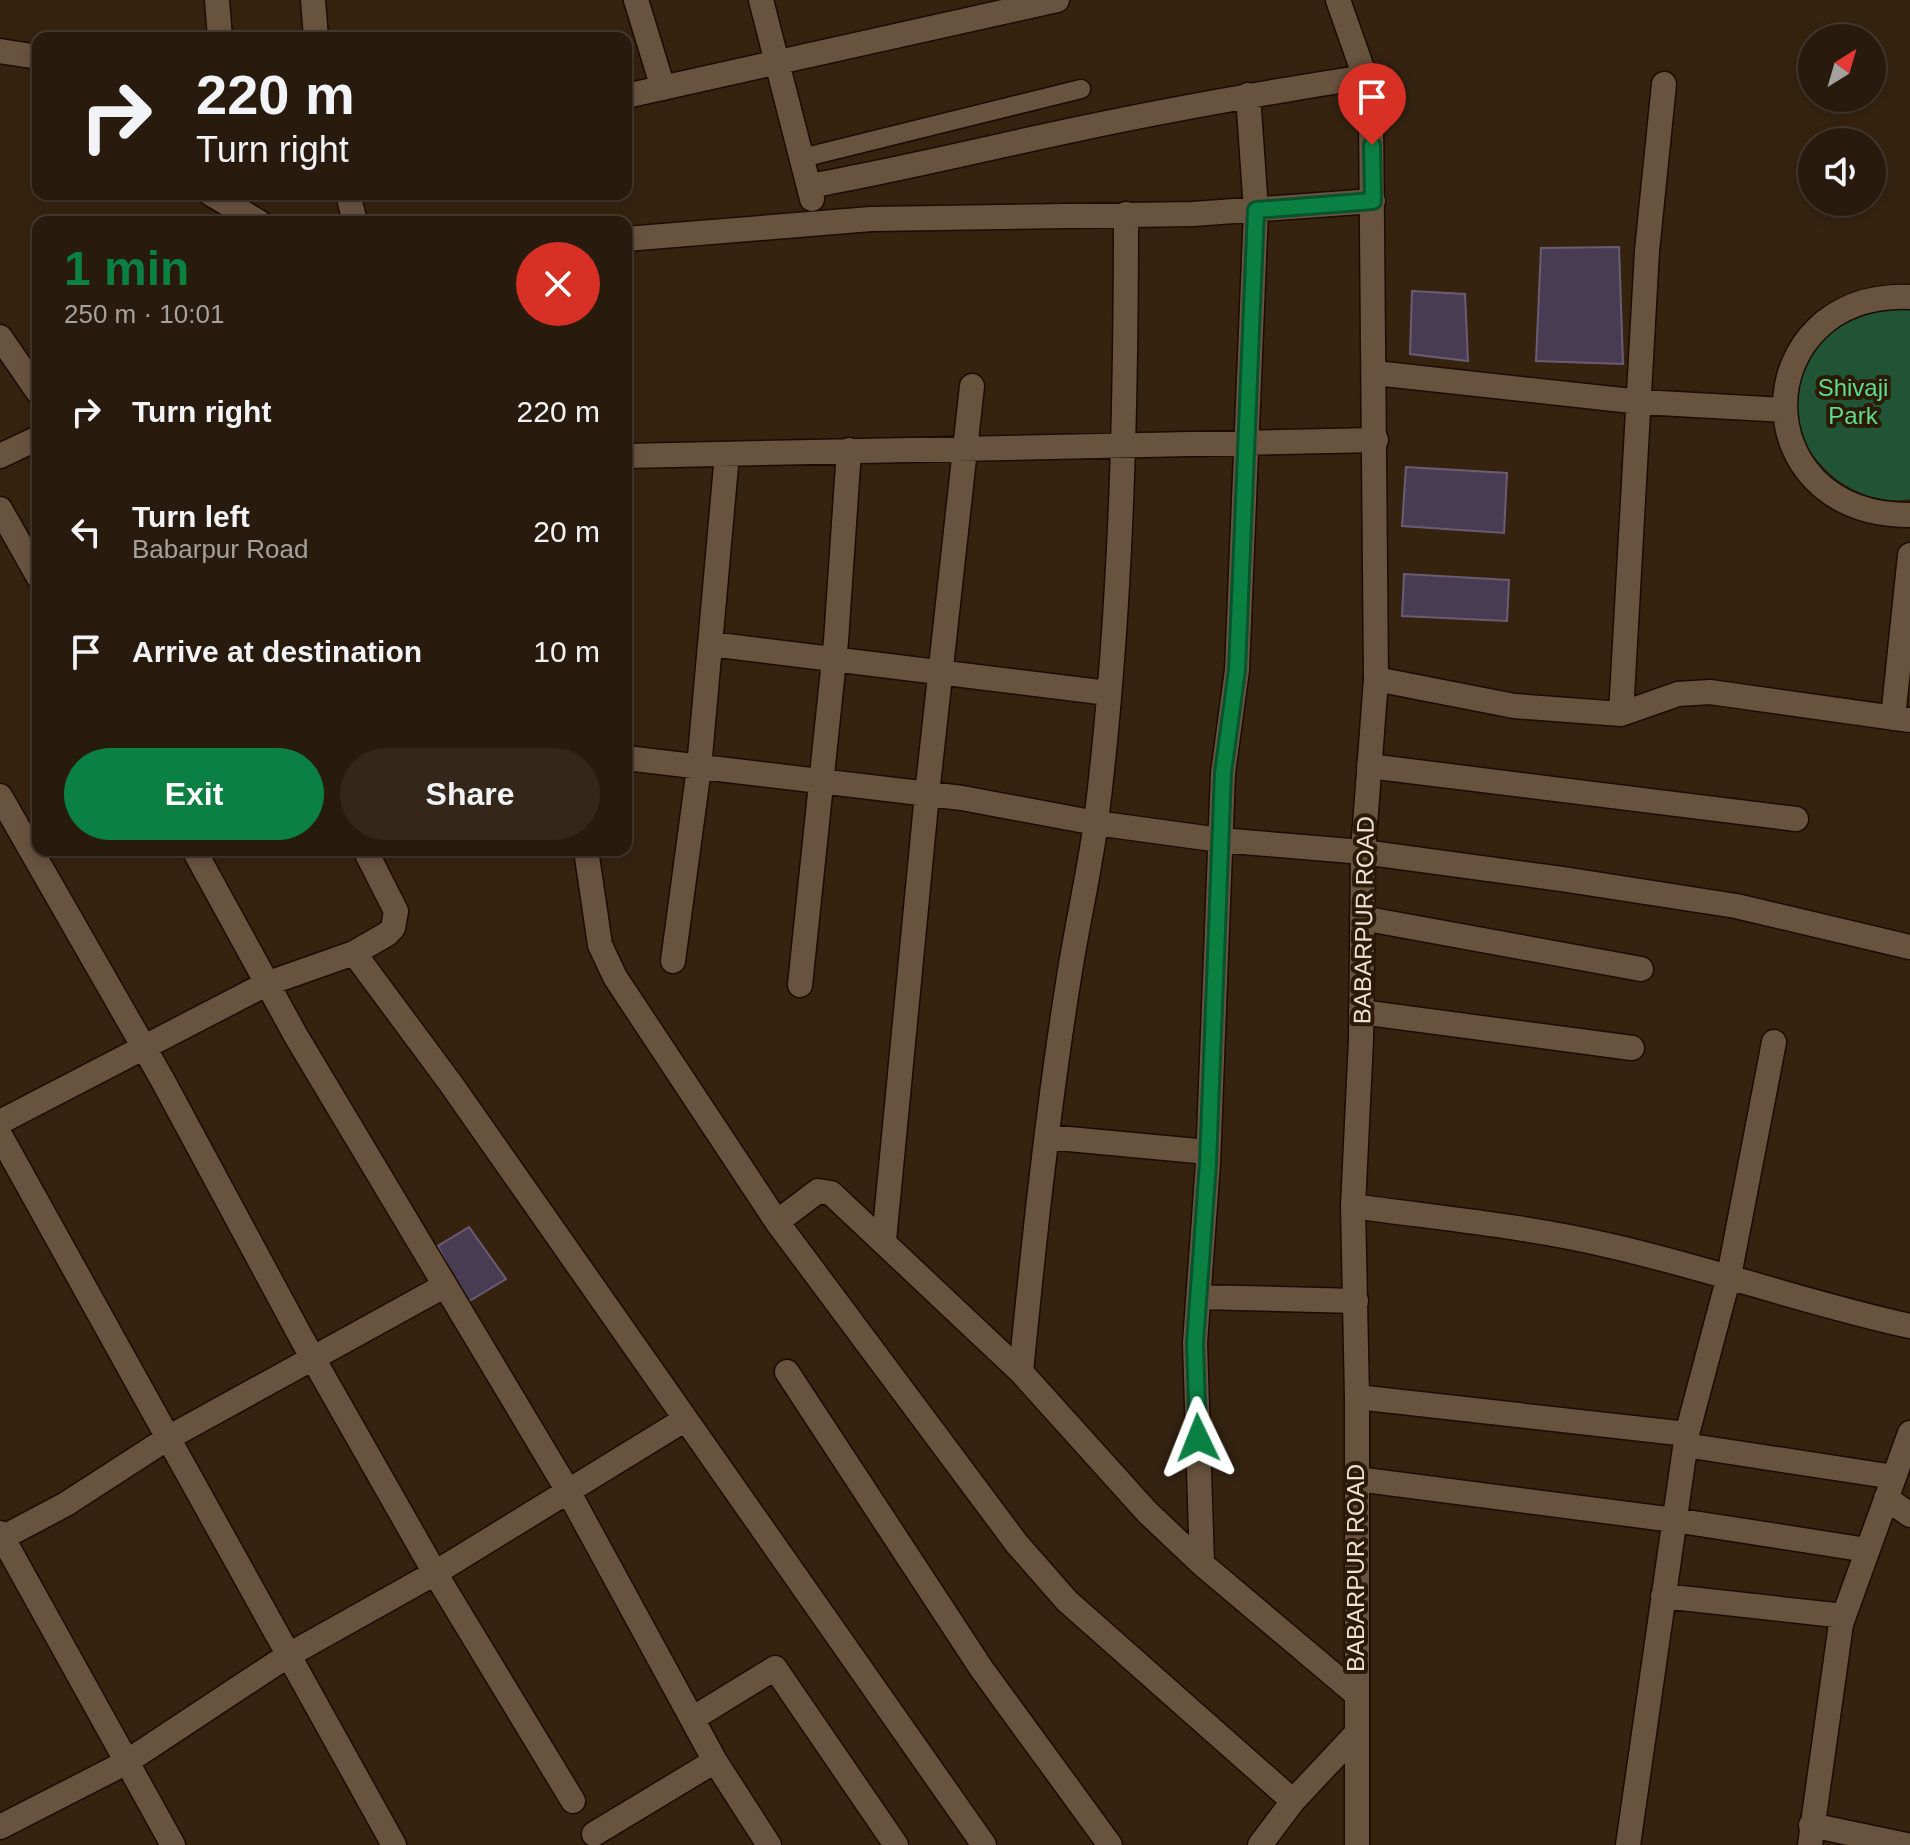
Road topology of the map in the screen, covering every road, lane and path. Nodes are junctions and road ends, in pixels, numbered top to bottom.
1 (217, 0) edge
2 (313, 0) edge
3 (636, 0) edge
4 (761, 0) edge
5 (1057, 0) edge
6 (1338, 0) edge
7 (220, 32) edge
8 (316, 32) edge
9 (777, 60) junction
10 (1365, 77) junction
11 (1664, 84) dead end
12 (663, 88) junction
13 (1081, 89) dead end
14 (632, 95) edge
15 (1248, 95) junction
16 (802, 158) junction
17 (809, 186) junction
18 (221, 200) edge
19 (1373, 201) junction
20 (1256, 210) junction
21 (1126, 214) junction
22 (249, 216) edge
23 (817, 222) junction
24 (632, 238) edge
25 (1910, 297) edge
26 (0, 337) edge
27 (1375, 373) junction
28 (32, 383) edge
29 (972, 386) dead end
30 (1641, 402) junction
31 (1785, 410) junction
32 (1376, 440) junction
33 (32, 441) edge
34 (1246, 441) junction
35 (1126, 445) junction
36 (966, 446) junction
37 (849, 450) junction
38 (727, 454) junction
39 (0, 456) edge
40 (632, 456) edge
41 (0, 509) edge
42 (1910, 515) edge
43 (1910, 555) edge
44 (32, 565) edge
45 (711, 644) junction
46 (834, 660) junction
47 (940, 671) junction
48 (1376, 679) junction
49 (1108, 693) junction
50 (1621, 714) junction
51 (1901, 719) edge
52 (632, 759) edge
53 (1369, 766) junction
54 (699, 768) junction
55 (821, 782) junction
56 (927, 794) junction
57 (0, 796) edge
58 (1796, 819) dead end
59 (1096, 823) junction
60 (1220, 840) junction
61 (1363, 852) junction
62 (32, 853) edge
63 (34, 856) edge
64 (197, 856) edge
65 (368, 856) edge
66 (587, 856) edge
67 (1362, 918) junction
68 (1910, 947) edge
69 (354, 953) junction
70 (673, 961) dead end
71 (1641, 969) dead end
72 (266, 984) junction
73 (800, 985) dead end
74 (1361, 1012) junction
75 (1774, 1042) dead end
76 (142, 1047) junction
77 (1632, 1048) dead end
78 (0, 1122) edge
79 (0, 1135) edge
80 (1047, 1137) junction
81 (1208, 1152) junction
82 (1353, 1206) junction
83 (777, 1222) junction
84 (884, 1240) junction
85 (1729, 1276) junction
86 (444, 1286) junction
87 (1199, 1297) junction
88 (1356, 1301) junction
89 (1910, 1326) edge
90 (313, 1357) junction
91 (787, 1372) dead end
92 (1021, 1372) junction
93 (1357, 1397) junction
94 (684, 1420) junction
95 (1910, 1433) edge
96 (168, 1438) junction
97 (1686, 1440) junction
98 (1357, 1479) junction
99 (1890, 1488) junction
100 (568, 1491) junction
101 (1910, 1515) edge
102 (1674, 1520) junction
103 (1, 1537) edge
104 (1867, 1550) junction
105 (1202, 1564) junction
106 (435, 1573) junction
107 (1663, 1596) junction
108 (1844, 1616) junction
109 (287, 1656) junction
110 (1355, 1693) junction
111 (692, 1719) junction
112 (1355, 1735) junction
113 (715, 1761) junction
114 (125, 1763) junction
115 (573, 1801) dead end
116 (1293, 1801) junction
117 (7, 1827) edge
118 (594, 1834) dead end
119 (1811, 1835) edge
120 (173, 1845) edge
121 (394, 1845) edge
122 (769, 1845) edge
123 (896, 1845) edge
124 (984, 1845) edge
125 (1110, 1845) edge
126 (1260, 1845) edge
127 (1357, 1845) edge
128 (1628, 1845) edge
129 (1906, 1845) edge

1 - 7 street
2 - 8 street
3 - 12 street
4 - 9 street
5 - 9 street
6 - 10 street, BABARPUR ROAD
9 - 12 street
9 - 16 street
10 - 15 street
10 - 19 street, BABARPUR ROAD
11 - 30 street
12 - 14 street
13 - 16 lane
15 - 17 street
15 - 20 street
16 - 17 street
17 - 23 street
18 - 22 street
19 - 20 street
19 - 27 street, BABARPUR ROAD
20 - 21 street
20 - 34 street
21 - 23 street
21 - 35 street
23 - 24 street
25 - 31 street
26 - 28 street
27 - 30 street
27 - 32 street, BABARPUR ROAD
29 - 36 street
30 - 31 street
30 - 50 street
31 - 42 street
32 - 34 street
32 - 48 street, BABARPUR ROAD
33 - 39 street
34 - 35 street
34 - 60 street
35 - 36 street
35 - 49 street
36 - 37 street
36 - 47 street
37 - 38 street
37 - 46 street
38 - 40 street
38 - 45 street
41 - 44 street
43 - 51 street
45 - 46 street
45 - 54 street
46 - 47 street
46 - 55 street
47 - 49 street
47 - 56 street
48 - 50 street
48 - 53 street, BABARPUR ROAD
49 - 59 street
50 - 51 street
52 - 54 street
53 - 58 street
53 - 61 street, BABARPUR ROAD
54 - 55 street
54 - 70 street
55 - 56 street
55 - 73 street
56 - 59 street
56 - 84 street
57 - 62 street
59 - 60 street
59 - 80 street
60 - 61 street
60 - 81 street
61 - 67 street, BABARPUR ROAD
61 - 68 street
63 - 76 street
64 - 72 street
65 - 69 street
66 - 83 street
67 - 71 street
67 - 74 street, BABARPUR ROAD
69 - 72 street
69 - 94 street
72 - 76 street
72 - 86 street
74 - 77 street
74 - 82 street, BABARPUR ROAD
75 - 85 street
76 - 78 street
76 - 90 street
79 - 96 street
80 - 81 street
80 - 92 street
81 - 87 street
82 - 85 street
82 - 88 street, BABARPUR ROAD
83 - 84 street
83 - 116 street
84 - 92 street
85 - 89 street
85 - 97 street
86 - 90 street
86 - 100 street
87 - 88 street
87 - 105 street
88 - 93 street, BABARPUR ROAD
90 - 96 street
90 - 106 street
91 - 125 street
92 - 105 street
93 - 97 street
93 - 98 street, BABARPUR ROAD
94 - 100 street
94 - 124 street
95 - 99 street
96 - 103 street
96 - 109 street
97 - 99 street
97 - 102 street
98 - 102 street
98 - 110 street, BABARPUR ROAD
99 - 101 street
99 - 104 street
100 - 106 street
100 - 111 street
102 - 104 street
102 - 107 street
103 - 114 street
104 - 108 street
105 - 110 street
106 - 109 street
106 - 115 street
107 - 108 street
107 - 128 street
108 - 119 street
109 - 114 street
109 - 121 street
110 - 112 street, BABARPUR ROAD
111 - 113 street
111 - 123 street
112 - 116 street
112 - 127 street, BABARPUR ROAD
113 - 118 street
113 - 122 street
114 - 117 street
114 - 120 street
116 - 126 street
119 - 129 street

